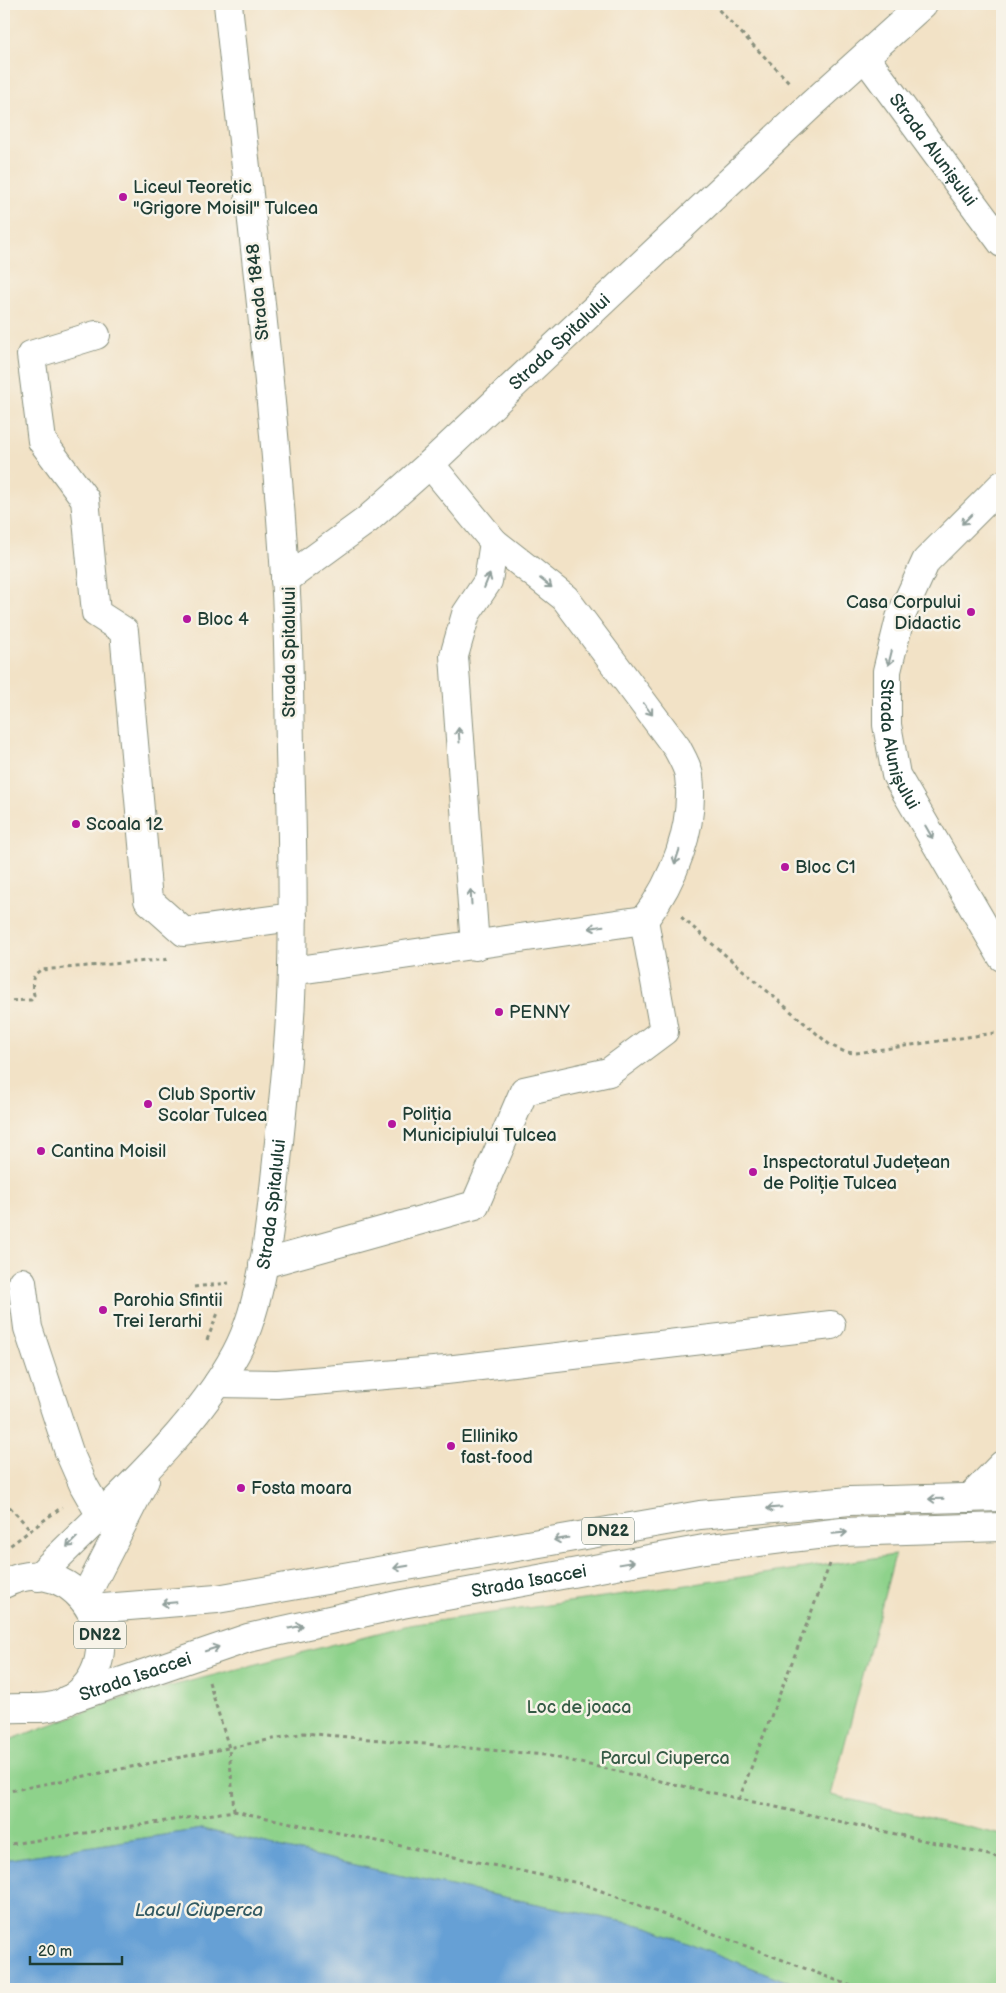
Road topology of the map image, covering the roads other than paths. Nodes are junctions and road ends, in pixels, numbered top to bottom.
1 (228, 4) edge
2 (923, 4) edge
3 (865, 56) junction
4 (1002, 243) edge
5 (96, 335) dead end
6 (430, 464) junction
7 (1002, 485) edge
8 (494, 542) junction
9 (286, 580) junction
10 (652, 909) junction
11 (293, 917) junction
12 (475, 946) junction
13 (1002, 957) edge
14 (292, 971) junction
15 (263, 1264) junction
16 (22, 1282) dead end
17 (831, 1325) dead end
18 (218, 1383) junction
19 (156, 1459) junction
20 (1002, 1465) edge
21 (1002, 1497) edge
22 (970, 1498) junction
23 (100, 1514) junction
24 (1002, 1527) edge
25 (38, 1577) junction
26 (4, 1584) edge
27 (88, 1604) junction
28 (67, 1700) junction
29 (9, 1706) edge

1 - 9 main road, Strada 1848
2 - 3 main road, Strada Spitalului
3 - 4 main road, Strada Alunișului
3 - 6 main road, Strada Spitalului
5 - 11 main road
6 - 8 main road
6 - 9 main road, Strada Spitalului
7 -> 13 main road, Strada Alunișului
8 -> 10 main road
12 -> 8 main road
9 - 11 main road, Strada Spitalului
10 -> 12 main road
10 - 15 main road
11 - 14 main road, Strada Spitalului
12 - 14 main road
14 - 15 main road, Strada Spitalului
15 - 18 main road, Strada Spitalului
16 - 23 main road
17 - 18 main road
18 - 19 main road, Strada Spitalului
19 - 23 main road, Strada Spitalului
19 - 27 main road, Strada Spitalului
20 - 22 main road
21 - 22 main road, Strada Isaccei / DN22
22 -> 27 main road, Strada Isaccei / DN22
23 -> 25 main road, Strada Spitalului
28 -> 24 main road, Strada Isaccei / DN22
25 - 26 main road, DN22
25 - 27 main road, DN22
27 - 28 main road, Strada Isaccei / DN22
28 - 29 main road, Strada Isaccei / DN22

